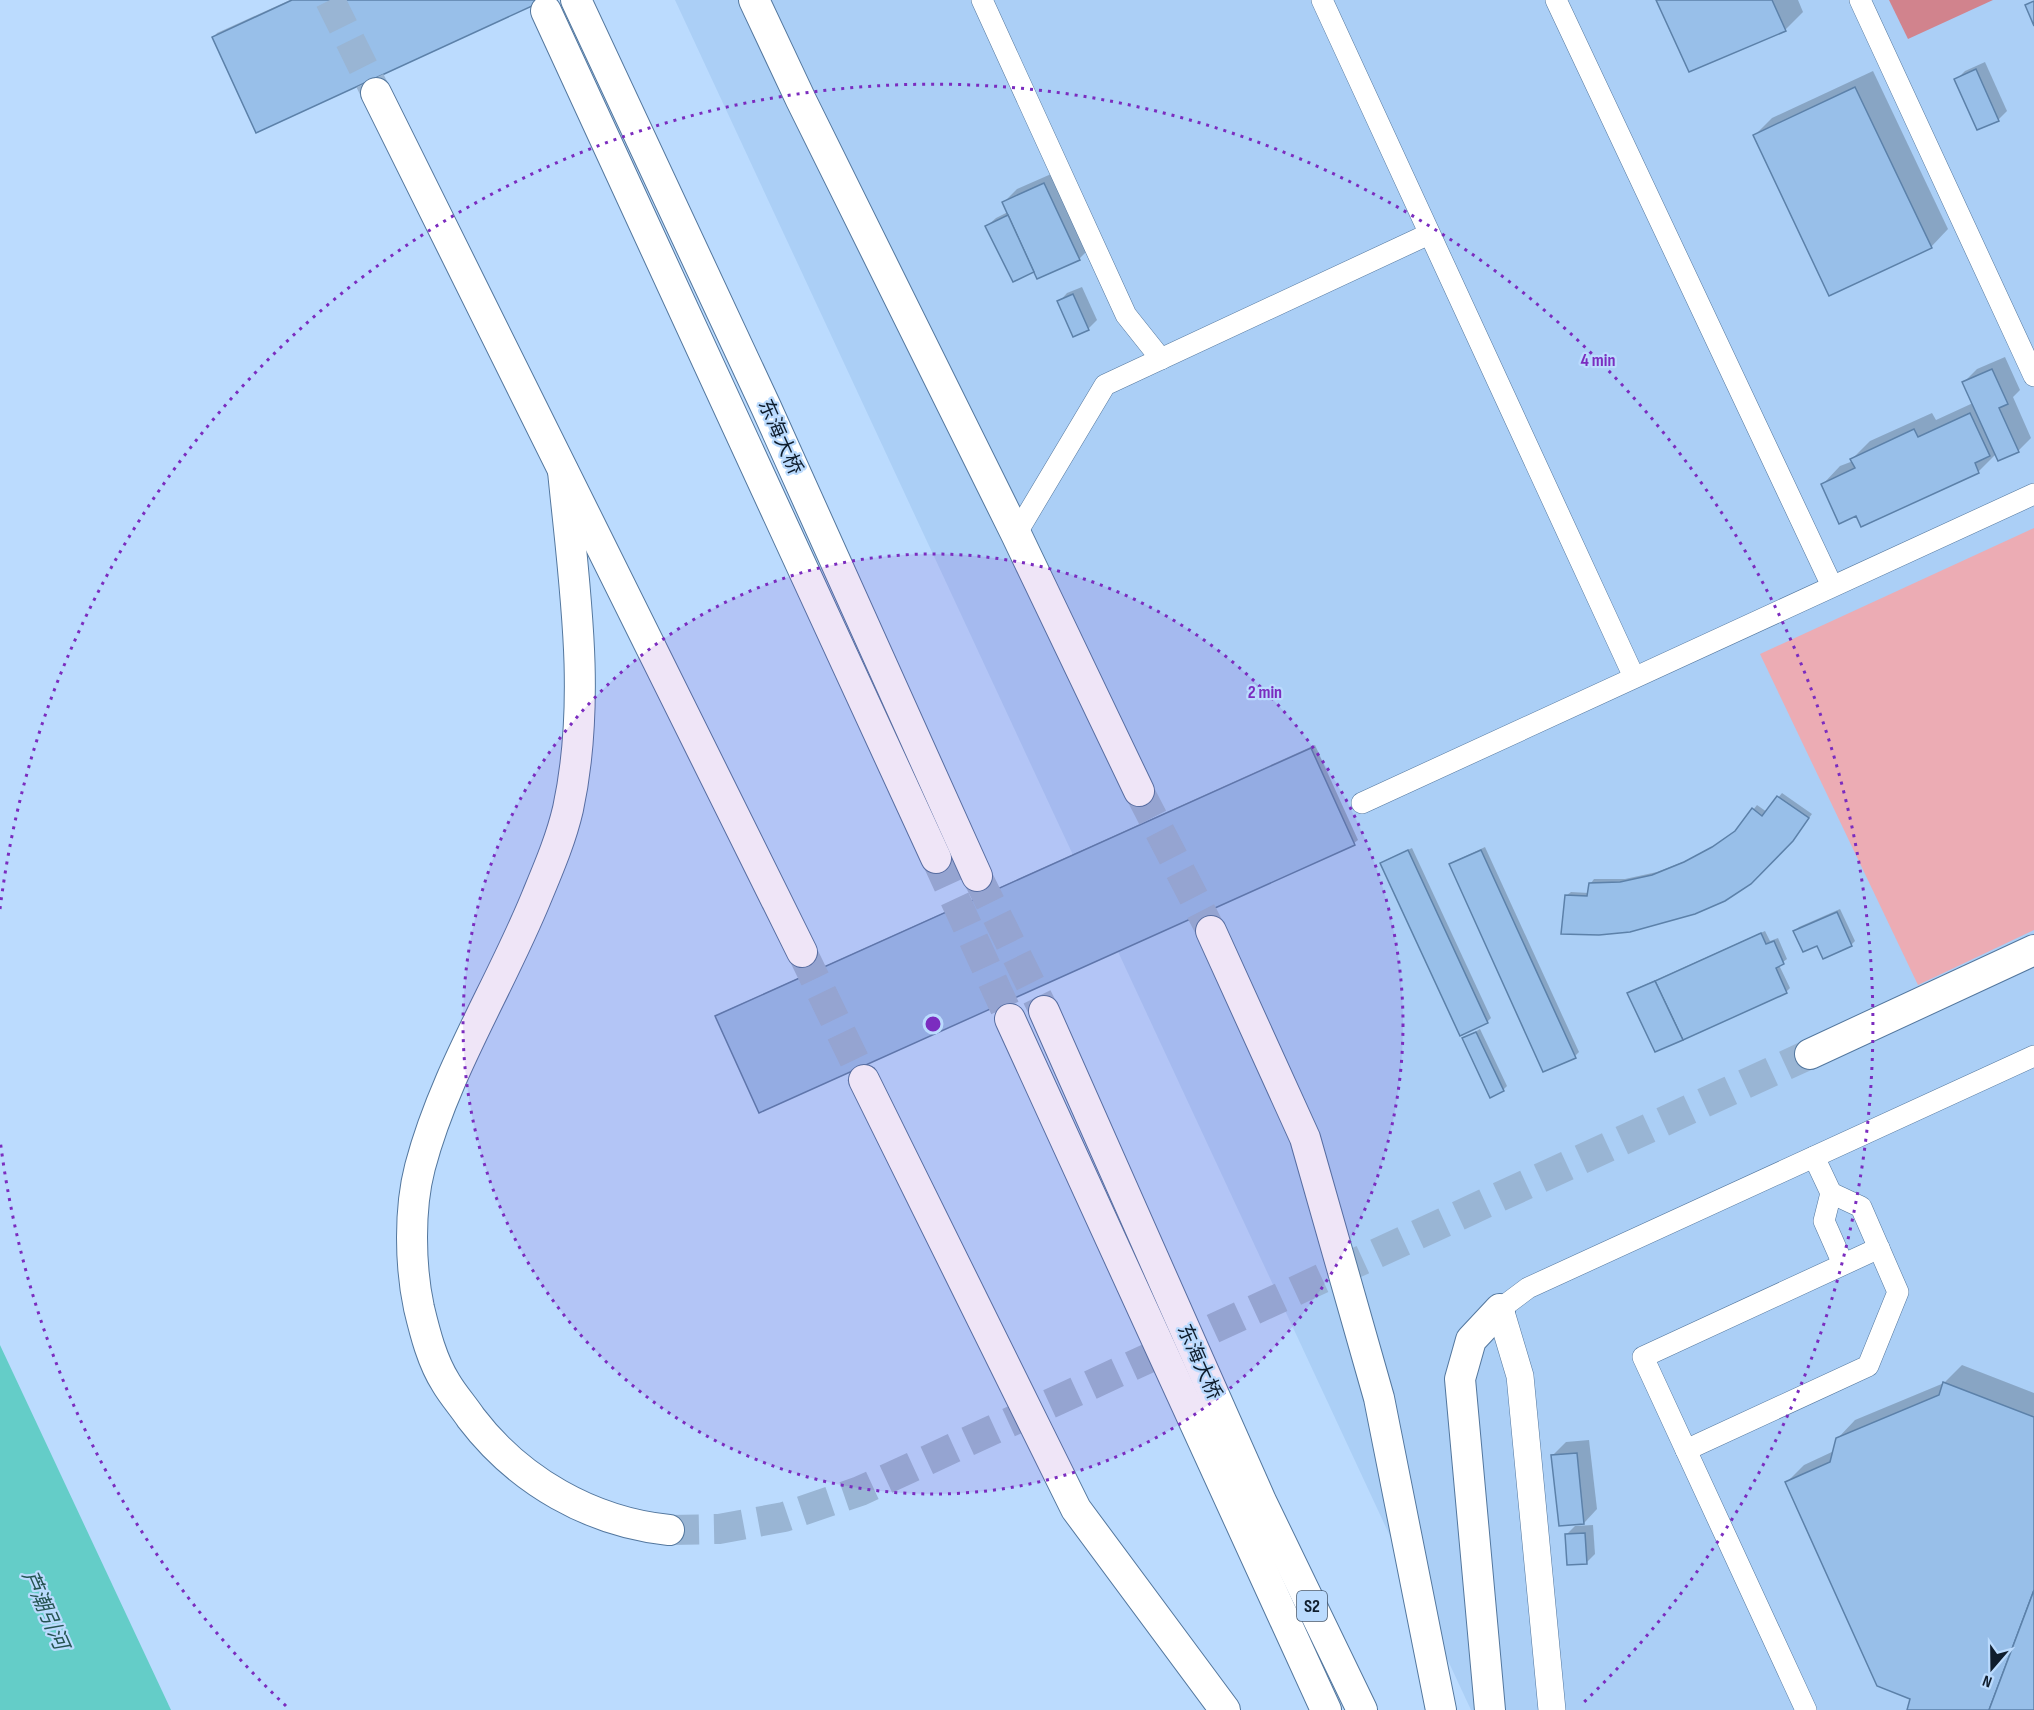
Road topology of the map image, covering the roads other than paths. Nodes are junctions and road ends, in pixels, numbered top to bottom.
1 (754, 0) edge
2 (982, 0) edge
3 (1322, 0) edge
4 (1556, 0) edge
5 (1860, 0) edge
6 (582, 8) edge
7 (546, 11) dead end
8 (376, 93) tunnel mouth
9 (1430, 234) junction
10 (1161, 359) junction
11 (2034, 376) edge
12 (563, 471) junction
13 (2034, 494) edge
14 (1016, 534) junction
15 (1832, 586) junction
16 (1634, 677) junction
17 (1139, 791) tunnel mouth
18 (1362, 803) dead end
19 (936, 858) tunnel mouth
20 (977, 876) tunnel mouth
21 (1211, 932) tunnel mouth
22 (2034, 950) edge
23 (802, 952) tunnel mouth
24 (1044, 1011) tunnel mouth
25 (1010, 1019) tunnel mouth
26 (1810, 1054) tunnel mouth
27 (2034, 1056) edge
28 (864, 1080) tunnel mouth
29 (1815, 1157) junction
30 (1831, 1193) junction
31 (1879, 1248) junction
32 (1844, 1264) junction
33 (1500, 1309) junction
34 (1686, 1450) junction
35 (669, 1530) tunnel mouth
36 (1225, 1710) edge
37 (1326, 1710) edge
38 (1362, 1710) edge
39 (1440, 1710) edge
40 (1490, 1710) edge
41 (1552, 1710) edge
42 (1806, 1710) edge

1 - 14 highway
2 - 10 street
3 - 9 street
4 - 15 street
5 - 11 street
6 - 20 highway, 东海大桥
7 - 19 highway, 东海大桥
8 - 12 highway
9 - 10 street
9 - 16 street
10 - 14 street
12 - 23 highway
12 - 35 highway
13 - 15 street
14 - 17 highway
15 - 16 street
16 - 18 street
21 - 39 highway
22 - 26 highway
24 - 38 highway, 东海大桥 / S2
25 - 37 highway, 东海大桥
27 - 29 street
28 - 36 highway
29 - 30 street
29 - 33 street
30 - 31 street
30 - 32 street
31 - 32 street
31 - 34 street
32 - 34 street
33 - 40 highway
33 - 41 main road
34 - 42 street

